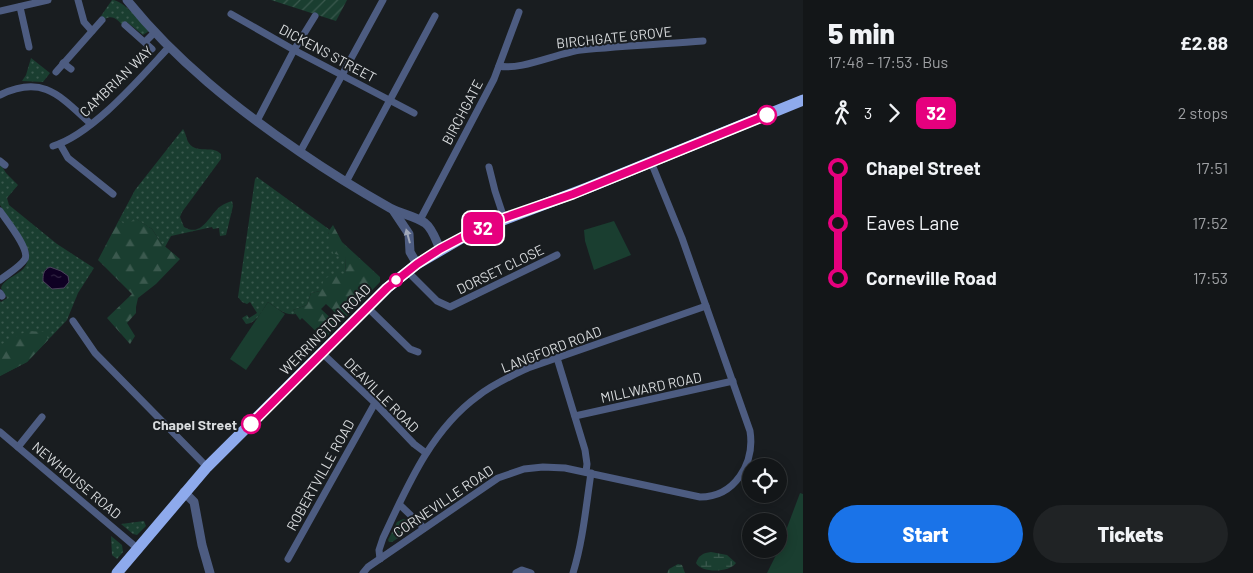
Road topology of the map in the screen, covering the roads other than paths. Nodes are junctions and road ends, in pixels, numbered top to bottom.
1 (48, 0) edge
2 (78, 0) edge
3 (127, 0) edge
4 (383, 0) edge
5 (20, 7) junction
6 (0, 11) edge
7 (519, 12) dead end
8 (231, 14) dead end
9 (315, 16) dead end
10 (435, 16) dead end
11 (102, 20) dead end
12 (125, 25) dead end
13 (92, 31) junction
14 (155, 32) junction
15 (703, 41) dead end
16 (144, 42) junction
17 (29, 47) dead end
18 (170, 47) junction
19 (152, 49) dead end
20 (294, 50) junction
21 (64, 63) junction
22 (499, 66) junction
23 (71, 69) dead end
24 (56, 72) dead end
25 (342, 75) junction
26 (0, 95) edge
27 (391, 100) junction
28 (803, 100) edge
29 (414, 113) dead end
30 (257, 121) junction
31 (91, 124) junction
32 (300, 152) junction
33 (651, 162) junction
34 (489, 167) dead end
35 (346, 182) junction
36 (113, 194) dead end
37 (0, 210) edge
38 (393, 210) junction
39 (504, 218) junction
40 (420, 220) junction
41 (440, 249) junction
42 (557, 255) dead end
43 (412, 267) junction
44 (0, 280) edge
45 (706, 306) junction
46 (368, 308) junction
47 (72, 321) dead end
48 (418, 352) dead end
49 (322, 353) junction
50 (557, 358) junction
51 (733, 381) junction
52 (375, 403) junction
53 (575, 416) junction
54 (42, 418) dead end
55 (0, 432) edge
56 (18, 446) junction
57 (426, 453) junction
58 (207, 467) junction
59 (588, 472) junction
60 (184, 492) junction
61 (400, 505) junction
62 (424, 528) junction
63 (137, 548) junction
64 (288, 559) dead end
65 (380, 559) junction
66 (116, 573) edge
67 (210, 573) edge
68 (363, 573) edge
69 (516, 573) edge
70 (531, 573) edge
71 (573, 573) edge

1 - 5 street
2 - 13 street
3 - 14 street
4 - 25 street
5 - 6 street
5 - 17 street
7 - 22 street, BIRCHGATE
8 - 20 street, DICKENS STREET
9 - 20 street
10 - 27 street
11 - 13 street
12 - 16 street
13 - 21 street
14 - 16 street
14 - 18 street
15 - 22 street, BIRCHGATE GROVE
16 - 19 street
18 - 30 street
18 - 31 street, CAMBRIAN WAY
20 - 25 street, DICKENS STREET
20 - 30 street
21 - 23 street
21 - 24 street
22 - 40 street, BIRCHGATE
25 - 27 street, DICKENS STREET
25 - 32 street
26 - 31 street
27 - 29 street, DICKENS STREET
27 - 35 street
28 - 33 highway, WERRINGTON ROAD
30 - 32 street
31 - 36 street, CAMBRIAN WAY
32 - 35 street
33 - 39 highway, WERRINGTON ROAD
33 - 45 street, CORNEVILLE ROAD
34 - 39 street
35 - 38 street
37 - 44 street
38 - 40 street
43 -> 38 street
39 - 41 highway, WERRINGTON ROAD
40 - 41 street
41 - 43 highway, WERRINGTON ROAD
42 - 43 street, DORSET CLOSE
43 - 46 highway, WERRINGTON ROAD
45 - 50 street, LANGFORD ROAD
45 - 51 street, CORNEVILLE ROAD
46 - 48 street
46 - 49 highway, WERRINGTON ROAD
47 - 58 street
49 - 52 street, DEAVILLE ROAD
49 - 58 highway, WERRINGTON ROAD
50 - 53 street
50 - 57 street, LANGFORD ROAD
51 - 53 street, MILLWARD ROAD
51 - 59 street, CORNEVILLE ROAD
52 - 57 street, DEAVILLE ROAD
52 - 64 street, ROBERTVILLE ROAD
53 - 59 street
54 - 56 street
55 - 56 street, NEWHOUSE ROAD
56 - 63 street, NEWHOUSE ROAD
57 - 61 street, LANGFORD ROAD
58 - 60 highway, WERRINGTON ROAD
59 - 62 street, CORNEVILLE ROAD
59 - 71 street
60 - 63 highway, WERRINGTON ROAD
60 - 67 street
61 - 62 street
61 - 65 street, LANGFORD ROAD
62 - 65 street, CORNEVILLE ROAD
63 - 66 highway, WERRINGTON ROAD
65 - 68 street, CORNEVILLE ROAD
69 - 70 street

